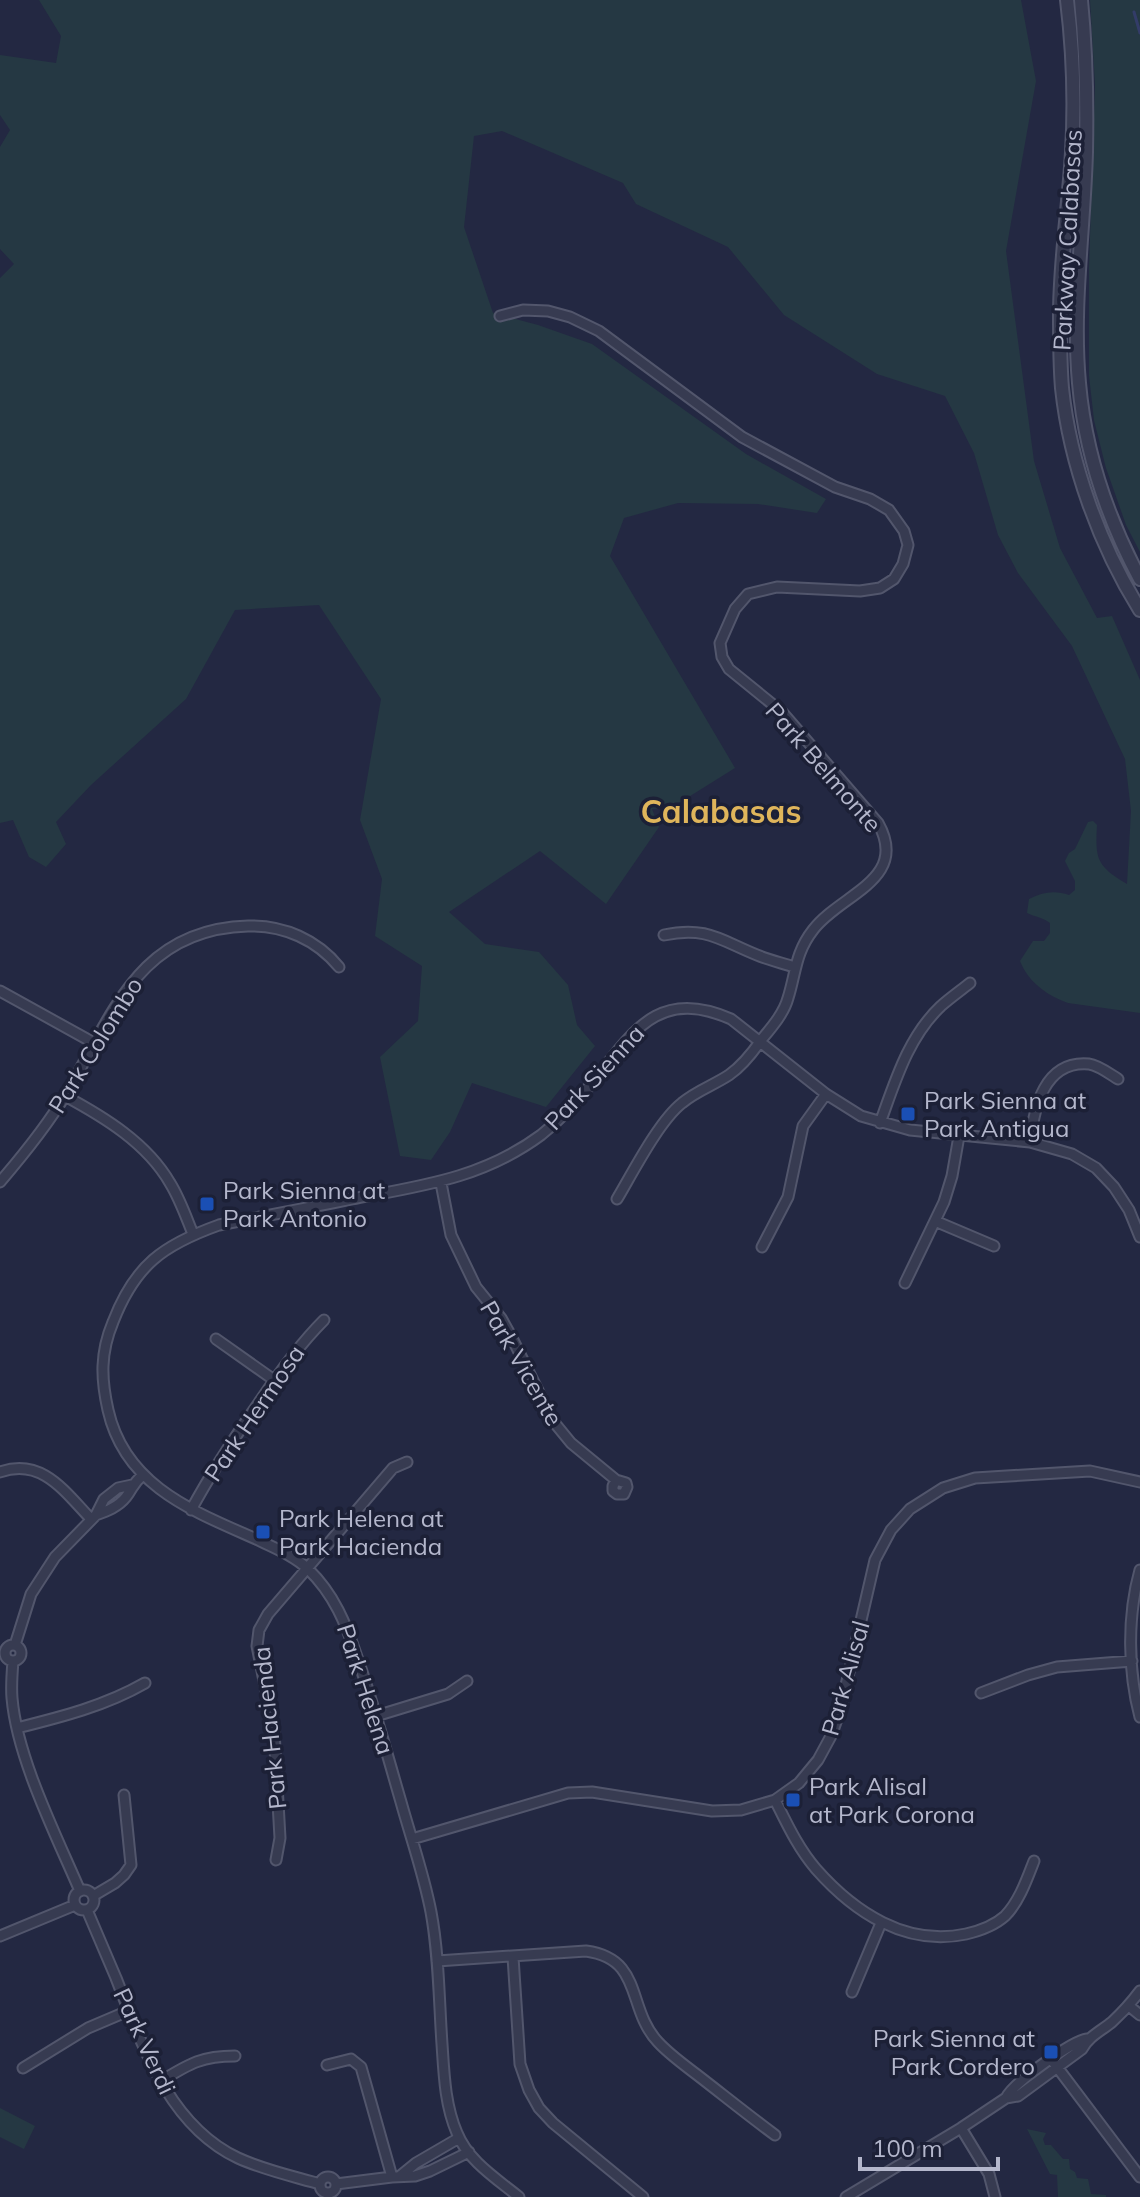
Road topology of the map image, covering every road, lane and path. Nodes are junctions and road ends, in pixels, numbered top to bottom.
1 (1067, 0) edge
2 (1081, 0) edge
3 (500, 316) dead end
4 (1140, 579) edge
5 (1140, 610) edge
6 (664, 935) dead end
7 (339, 967) dead end
8 (794, 967) junction
9 (970, 983) dead end
10 (0, 991) edge
11 (761, 1041) junction
12 (94, 1043) junction
13 (1118, 1079) dead end
14 (826, 1094) junction
15 (65, 1096) junction
16 (880, 1123) junction
17 (959, 1136) junction
18 (1030, 1142) junction
19 (0, 1182) edge
20 (441, 1183) junction
21 (617, 1199) dead end
22 (935, 1221) junction
23 (193, 1234) junction
24 (1140, 1237) edge
25 (994, 1246) dead end
26 (762, 1247) dead end
27 (139, 1274) joint
28 (905, 1283) dead end
29 (324, 1320) dead end
30 (216, 1339) dead end
31 (274, 1380) junction
32 (407, 1462) dead end
33 (0, 1472) edge
34 (143, 1475) junction
35 (616, 1480) dead end
36 (1140, 1482) edge
37 (132, 1485) junction
38 (109, 1495) junction
39 (117, 1505) junction
40 (191, 1510) junction
41 (94, 1517) junction
42 (307, 1568) junction
43 (1140, 1570) edge
44 (15, 1645) junction
45 (2, 1651) edge
46 (13, 1661) junction
47 (1132, 1661) junction
48 (467, 1681) dead end
49 (145, 1683) dead end
50 (981, 1693) dead end
51 (376, 1716) junction
52 (1140, 1717) edge
53 (17, 1728) junction
54 (124, 1795) dead end
55 (775, 1800) junction
56 (412, 1839) junction
57 (276, 1860) dead end
58 (1034, 1861) dead end
59 (80, 1891) junction
60 (93, 1896) junction
61 (75, 1905) junction
62 (87, 1910) junction
63 (881, 1923) junction
64 (0, 1936) edge
65 (513, 1957) junction
66 (437, 1961) junction
67 (1140, 1991) edge
68 (852, 1992) dead end
69 (1129, 2006) junction
70 (128, 2011) junction
71 (1140, 2015) edge
72 (235, 2056) dead end
73 (1054, 2064) junction
74 (327, 2065) dead end
75 (23, 2068) dead end
76 (161, 2081) junction
77 (961, 2128) junction
78 (775, 2135) dead end
79 (459, 2138) junction
80 (469, 2152) junction
81 (396, 2176) junction
82 (1140, 2177) edge
83 (320, 2184) junction
84 (336, 2184) junction
85 (328, 2195) edge
86 (519, 2197) edge
87 (643, 2197) edge
88 (846, 2197) edge
89 (995, 2197) edge

1 - 5 street, Parkway Calabasas
2 - 4 street, Parkway Calabasas
3 - 8 street, Park Belmonte
6 - 8 street
7 - 12 street, Park Colombo
8 - 11 street, Park Belmonte
9 - 16 street
10 - 12 street
11 - 14 street, Park Sienna
11 - 20 street, Park Sienna
11 - 21 street, Park Belmonte
12 - 15 street, Park Colombo
13 - 18 street
14 - 16 street, Park Sienna
14 - 26 street
15 - 19 street, Park Colombo
15 - 23 street
16 - 17 street, Park Sienna
17 - 18 street, Park Sienna
17 - 22 street
18 - 24 street, Park Sienna
20 - 23 street, Park Sienna
20 - 35 street, Park Vicente
22 - 25 street
22 - 28 street
23 - 27 street, Park Sienna
27 - 34 street, Park Helena
29 - 31 street, Park Hermosa
30 - 31 street
31 - 40 street, Park Hermosa
32 - 42 street, Park Hacienda
33 - 41 street
34 - 37 street
34 - 40 street, Park Helena
36 - 55 street, Park Alisal
37 - 38 street
37 - 39 street
38 - 39 street
38 - 41 street
39 - 41 street
40 - 42 street, Park Helena
41 - 44 street
42 - 51 street, Park Helena
42 - 57 street, Park Hacienda
43 - 47 street
44 - 45 street
44 - 46 street
45 - 46 street
46 - 53 street
47 - 50 street
47 - 52 street
48 - 51 street
49 - 53 street
51 - 56 street, Park Helena
53 - 59 street
54 - 60 street
55 - 56 street, Park Alisal
55 - 63 street
56 - 66 street, Park Helena
58 - 63 street
59 - 60 street
59 - 61 street
60 - 62 street
61 - 62 street
61 - 64 street
62 - 70 street, Park Verdi
63 - 68 street
65 - 66 street
65 - 78 street
65 - 87 street
66 - 79 street, Park Helena
67 - 69 street
69 - 71 street
69 - 73 street
70 - 75 street
70 - 76 street, Park Verdi
72 - 76 street
73 - 77 street
73 - 82 street
74 - 81 street
76 - 83 street, Park Verdi
77 - 88 street
77 - 89 street
79 - 80 street, Park Helena
79 - 81 street, Park Verdi
80 - 81 street, Park Verdi
80 - 86 street, Park Helena
81 - 84 street, Park Verdi
83 - 84 street, Park Verdi
83 - 85 street
84 - 85 street

